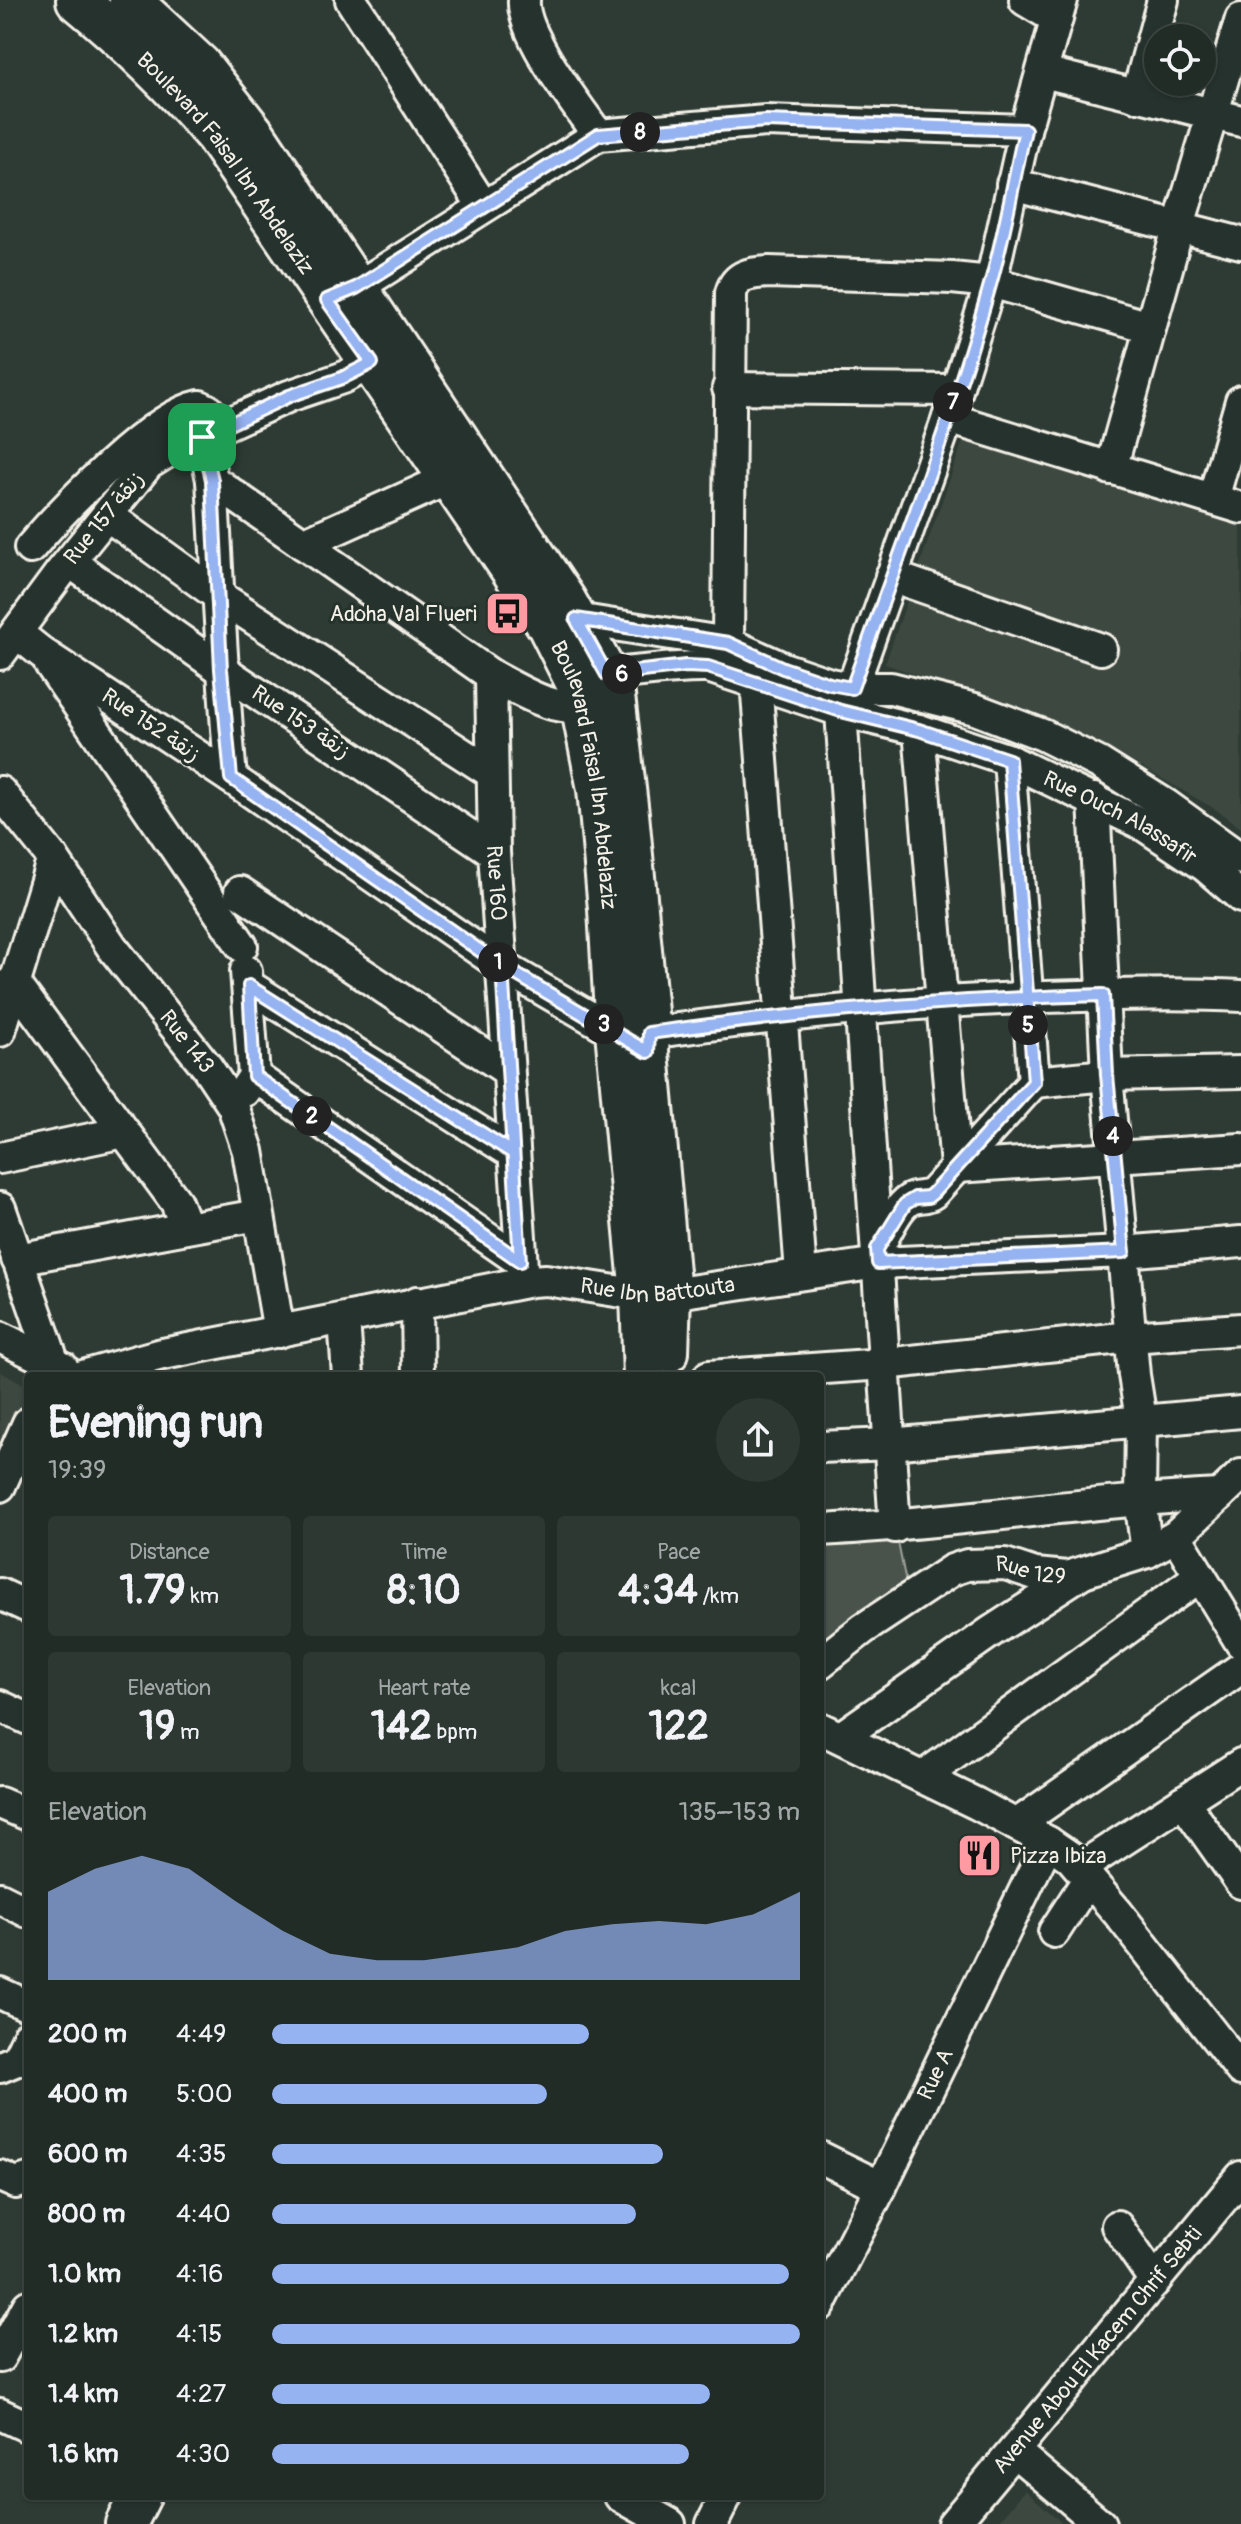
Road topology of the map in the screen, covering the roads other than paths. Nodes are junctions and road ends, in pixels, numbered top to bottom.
1 (77, 0) edge
2 (130, 0) edge
3 (351, 0) edge
4 (524, 0) edge
5 (1025, 0) edge
6 (1163, 0) edge
7 (1060, 10) edge
8 (1241, 19) edge
9 (1043, 72) junction
10 (1137, 96) junction
11 (1228, 118) edge
12 (1025, 130) junction
13 (598, 135) junction
14 (1012, 184) junction
15 (483, 206) junction
16 (1179, 225) junction
17 (1241, 243) edge
18 (991, 282) junction
19 (342, 294) junction
20 (1150, 327) junction
21 (372, 363) junction
22 (728, 388) junction
23 (1241, 401) edge
24 (953, 404) junction
25 (211, 433) junction
26 (1111, 469) junction
27 (450, 478) junction
28 (212, 480) junction
29 (1227, 503) edge
30 (107, 515) junction
31 (303, 544) junction
32 (30, 548) dead end
33 (70, 562) junction
34 (891, 576) junction
35 (219, 596) junction
36 (576, 619) junction
37 (728, 643) junction
38 (8, 644) edge
39 (1101, 649) dead end
40 (42, 653) junction
41 (221, 669) junction
42 (491, 675) junction
43 (756, 681) junction
44 (594, 691) junction
45 (846, 699) junction
46 (919, 730) junction
47 (1009, 760) junction
48 (492, 773) junction
49 (231, 778) junction
50 (0, 792) edge
51 (1094, 799) junction
52 (494, 852) junction
53 (53, 858) junction
54 (1241, 859) edge
55 (1241, 897) edge
56 (242, 946) junction
57 (502, 966) junction
58 (13, 981) junction
59 (249, 986) junction
60 (1103, 995) junction
61 (1241, 996) edge
62 (1026, 997) junction
63 (941, 1001) junction
64 (860, 1008) junction
65 (780, 1015) junction
66 (0, 1031) edge
67 (638, 1039) junction
68 (507, 1070) junction
69 (1241, 1072) edge
70 (1107, 1075) junction
71 (254, 1076) junction
72 (1034, 1082) junction
73 (233, 1106) junction
74 (124, 1132) junction
75 (1241, 1149) edge
76 (513, 1153) junction
77 (1114, 1155) junction
78 (0, 1158) edge
79 (956, 1167) junction
80 (0, 1208) edge
81 (258, 1215) junction
82 (186, 1227) junction
83 (1241, 1242) edge
84 (1124, 1252) junction
85 (878, 1256) junction
86 (17, 1259) junction
87 (522, 1271) junction
88 (801, 1273) junction
89 (655, 1294) junction
90 (417, 1302) junction
91 (344, 1319) junction
92 (1241, 1329) edge
93 (279, 1332) junction
94 (0, 1337) edge
95 (1130, 1337) junction
96 (884, 1364) junction
97 (64, 1372) edge
98 (66, 1372) edge
99 (71, 1372) edge
100 (348, 1372) edge
101 (418, 1372) edge
102 (645, 1372) edge
103 (667, 1372) edge
104 (767, 1372) edge
105 (1241, 1412) edge
106 (1141, 1419) junction
107 (24, 1432) edge
108 (890, 1444) junction
109 (824, 1447) edge
110 (1230, 1485) edge
111 (0, 1486) edge
112 (1140, 1499) junction
113 (895, 1527) junction
114 (824, 1530) edge
115 (1176, 1536) junction
116 (1147, 1552) junction
117 (1084, 1572) junction
118 (1200, 1576) junction
119 (0, 1594) edge
120 (24, 1605) edge
121 (1241, 1641) edge
122 (824, 1660) edge
123 (1241, 1668) edge
124 (0, 1706) edge
125 (24, 1717) edge
126 (830, 1733) edge
127 (1241, 1764) edge
128 (923, 1777) junction
129 (1183, 1801) junction
130 (0, 1803) edge
131 (24, 1813) edge
132 (1016, 1825) junction
133 (1048, 1842) junction
134 (1236, 1864) edge
135 (1084, 1873) junction
136 (0, 1898) edge
137 (24, 1910) edge
138 (1054, 1932) dead end
139 (0, 1993) edge
140 (24, 2004) edge
141 (24, 2045) edge
142 (0, 2067) edge
143 (1241, 2070) edge
144 (824, 2159) edge
145 (0, 2176) edge
146 (1241, 2177) edge
147 (24, 2180) edge
148 (881, 2187) junction
149 (1117, 2226) dead end
150 (1155, 2281) junction
151 (824, 2297) edge
152 (24, 2313) edge
153 (0, 2357) edge
154 (0, 2414) edge
155 (24, 2425) edge
156 (1014, 2451) junction
157 (138, 2500) edge
158 (165, 2500) edge
159 (627, 2500) edge
160 (724, 2500) edge
161 (126, 2524) edge
162 (154, 2524) edge
163 (670, 2524) edge
164 (712, 2524) edge
165 (953, 2524) edge
166 (1100, 2524) edge

1 - 19 main road, Boulevard Faisal Ibn Abdelaziz
2 - 19 main road, Boulevard Faisal Ibn Abdelaziz
3 - 15 street
4 - 13 street
5 - 7 street
6 - 10 street
7 - 9 street
8 - 11 street
9 - 10 street
9 - 12 street
10 - 11 street
11 - 16 street
12 - 13 street
12 - 14 street
13 - 15 street
14 - 16 street
14 - 18 street
15 - 19 street
16 - 17 street
16 - 20 street
18 - 20 street
18 - 22 street
18 - 24 street
19 - 21 main road, Boulevard Faisal Ibn Abdelaziz
19 - 36 main road, Boulevard Faisal Ibn Abdelaziz
20 - 26 street
21 - 25 street, Rue 157 زنقة
21 - 27 main road, Boulevard Faisal Ibn Abdelaziz
22 - 24 street
22 - 37 street
23 - 29 street
24 - 26 street
24 - 34 street
25 - 28 street
25 - 30 street, Rue 157 زنقة
25 - 32 street
26 - 29 street
27 - 31 street
27 - 44 main road, Boulevard Faisal Ibn Abdelaziz
28 - 31 street, Rue Ouch Alassafir
28 - 35 street
30 - 33 street, Rue 157 زنقة
30 - 35 street
31 - 42 street, Rue Ouch Alassafir
33 - 38 street, Rue 157 زنقة
33 - 41 street, Rue 153 زنقة
34 - 39 street
34 - 45 street
35 - 41 street
35 - 48 street
36 - 37 street, Rue Ouch Alassafir
36 - 44 main road, Boulevard Faisal Ibn Abdelaziz
37 - 45 street, Rue Ouch Alassafir
38 - 40 street, Rue 152 زنقة
40 - 49 street, Rue 152 زنقة
40 - 56 street
41 - 49 street
41 - 52 street, Rue 153 زنقة
42 - 44 street, Rue Ouch Alassafir
42 - 48 street, Rue 160
43 - 44 street, Rue Ouch Alassafir
43 - 45 street, Rue Ouch Alassafir
43 - 65 street
44 - 67 main road, Boulevard Faisal Ibn Abdelaziz
45 - 46 street, Rue Ouch Alassafir
45 - 54 street, Rue Ouch Alassafir
45 - 64 street
46 - 47 street, Rue Ouch Alassafir
46 - 63 street
47 - 51 street, Rue Ouch Alassafir
47 - 62 street
48 - 52 street, Rue 160
49 - 57 street, Rue 152 زنقة
50 - 53 street, Rue 143
51 - 55 street, Rue Ouch Alassafir
51 - 60 street
52 - 57 street, Rue 160
53 - 58 street
53 - 73 street, Rue 143
56 - 59 street
56 - 68 street
57 - 67 street, Rue 152 زنقة
57 - 68 street, Rue 160
58 - 66 street
58 - 74 street
59 - 71 street
59 - 76 street
60 - 61 street
60 - 62 street
60 - 70 street
62 - 63 street
62 - 72 street
63 - 64 street
63 - 79 street
64 - 65 street
64 - 85 street
65 - 67 street
65 - 88 street
67 - 89 main road, Boulevard Faisal Ibn Abdelaziz
68 - 76 street, Rue 160
69 - 70 street
70 - 72 street
70 - 77 street
71 - 73 street
71 - 87 street
72 - 79 street
73 - 81 street, Rue 143
74 - 78 street
74 - 82 street
75 - 77 street
76 - 87 street, Rue 160
77 - 79 street
77 - 84 street
79 - 85 street
80 - 86 street
81 - 82 street
81 - 93 street, Rue 143
82 - 86 street
83 - 84 street, Rue Ibn Battouta
84 - 85 street, Rue Ibn Battouta
84 - 95 street
85 - 88 street, Rue Ibn Battouta
85 - 96 street
86 - 98 street
87 - 89 street, Rue Ibn Battouta
87 - 90 street, Rue Ibn Battouta
88 - 89 street, Rue Ibn Battouta
89 - 102 main road, Boulevard Faisal Ibn Abdelaziz
89 - 103 main road, Boulevard Faisal Ibn Abdelaziz
90 - 91 street, Rue Ibn Battouta
90 - 101 street
91 - 93 street, Rue Ibn Battouta
91 - 100 street
92 - 95 street
93 - 99 street, Rue Ibn Battouta
94 - 97 street
95 - 96 street
95 - 106 street
96 - 104 street
96 - 108 street
105 - 106 street
106 - 108 street
106 - 112 street
107 - 111 street
108 - 109 street
108 - 113 street
110 - 112 street
110 - 115 street, Rue 129
112 - 113 street
112 - 116 street
113 - 114 street
115 - 116 street, Rue 129
115 - 118 street
116 - 117 street, Rue 129
117 - 122 street, Rue 129
117 - 126 street
118 - 121 street
118 - 128 street
119 - 120 street
123 - 132 street
124 - 125 street
126 - 128 street
127 - 129 street
128 - 132 street
129 - 134 street
129 - 135 street
130 - 131 street
132 - 133 street
133 - 135 street
133 - 148 street, Rue A
135 - 138 street
135 - 143 street
136 - 137 street
139 - 140 street
141 - 142 street
144 - 148 street
145 - 147 street
146 - 150 street, Avenue Abou El Kacem Chrif Sebti
148 - 151 street, Rue A
149 - 150 street
150 - 156 street, Avenue Abou El Kacem Chrif Sebti
152 - 153 street
154 - 155 street
156 - 165 street, Avenue Abou El Kacem Chrif Sebti
156 - 166 street
157 - 161 main road
158 - 162 main road
159 - 163 street
160 - 164 street

